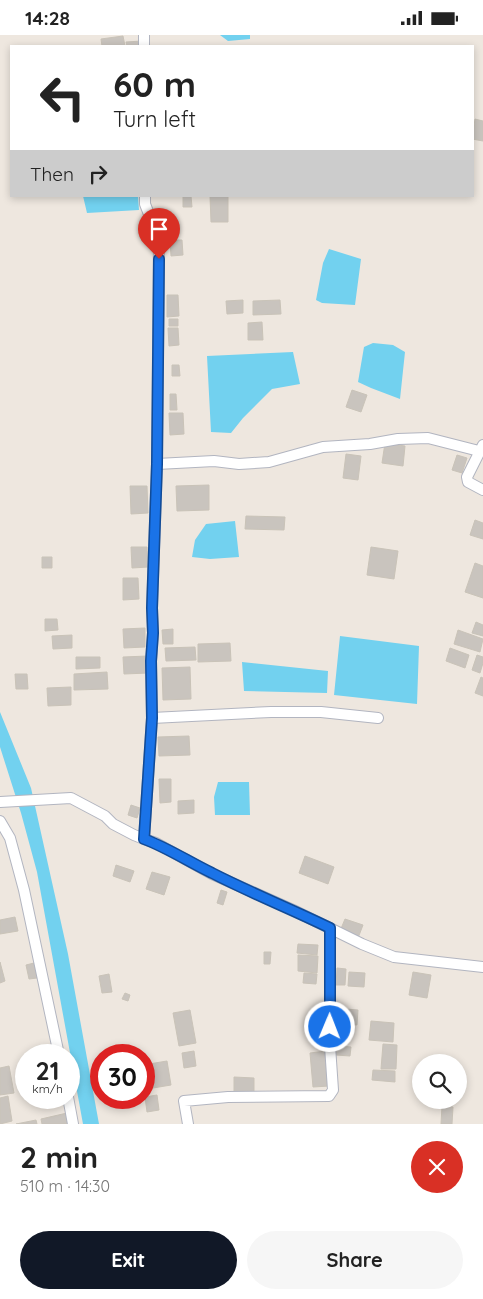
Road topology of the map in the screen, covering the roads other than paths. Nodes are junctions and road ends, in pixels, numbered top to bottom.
1 (145, 197) edge
2 (481, 448) edge
3 (157, 464) junction
4 (483, 491) edge
5 (152, 718) junction
6 (378, 718) dead end
7 (3, 802) edge
8 (0, 821) edge
9 (144, 839) junction
10 (330, 928) junction
11 (483, 967) edge
12 (57, 1044) edge
13 (71, 1109) edge
14 (74, 1124) edge
15 (188, 1124) edge

1 - 3 street
2 - 3 street
2 - 4 street
3 - 5 street
5 - 6 street
5 - 9 street
7 - 9 street
8 - 12 street
9 - 10 street
10 - 11 street
10 - 15 street
13 - 14 street

